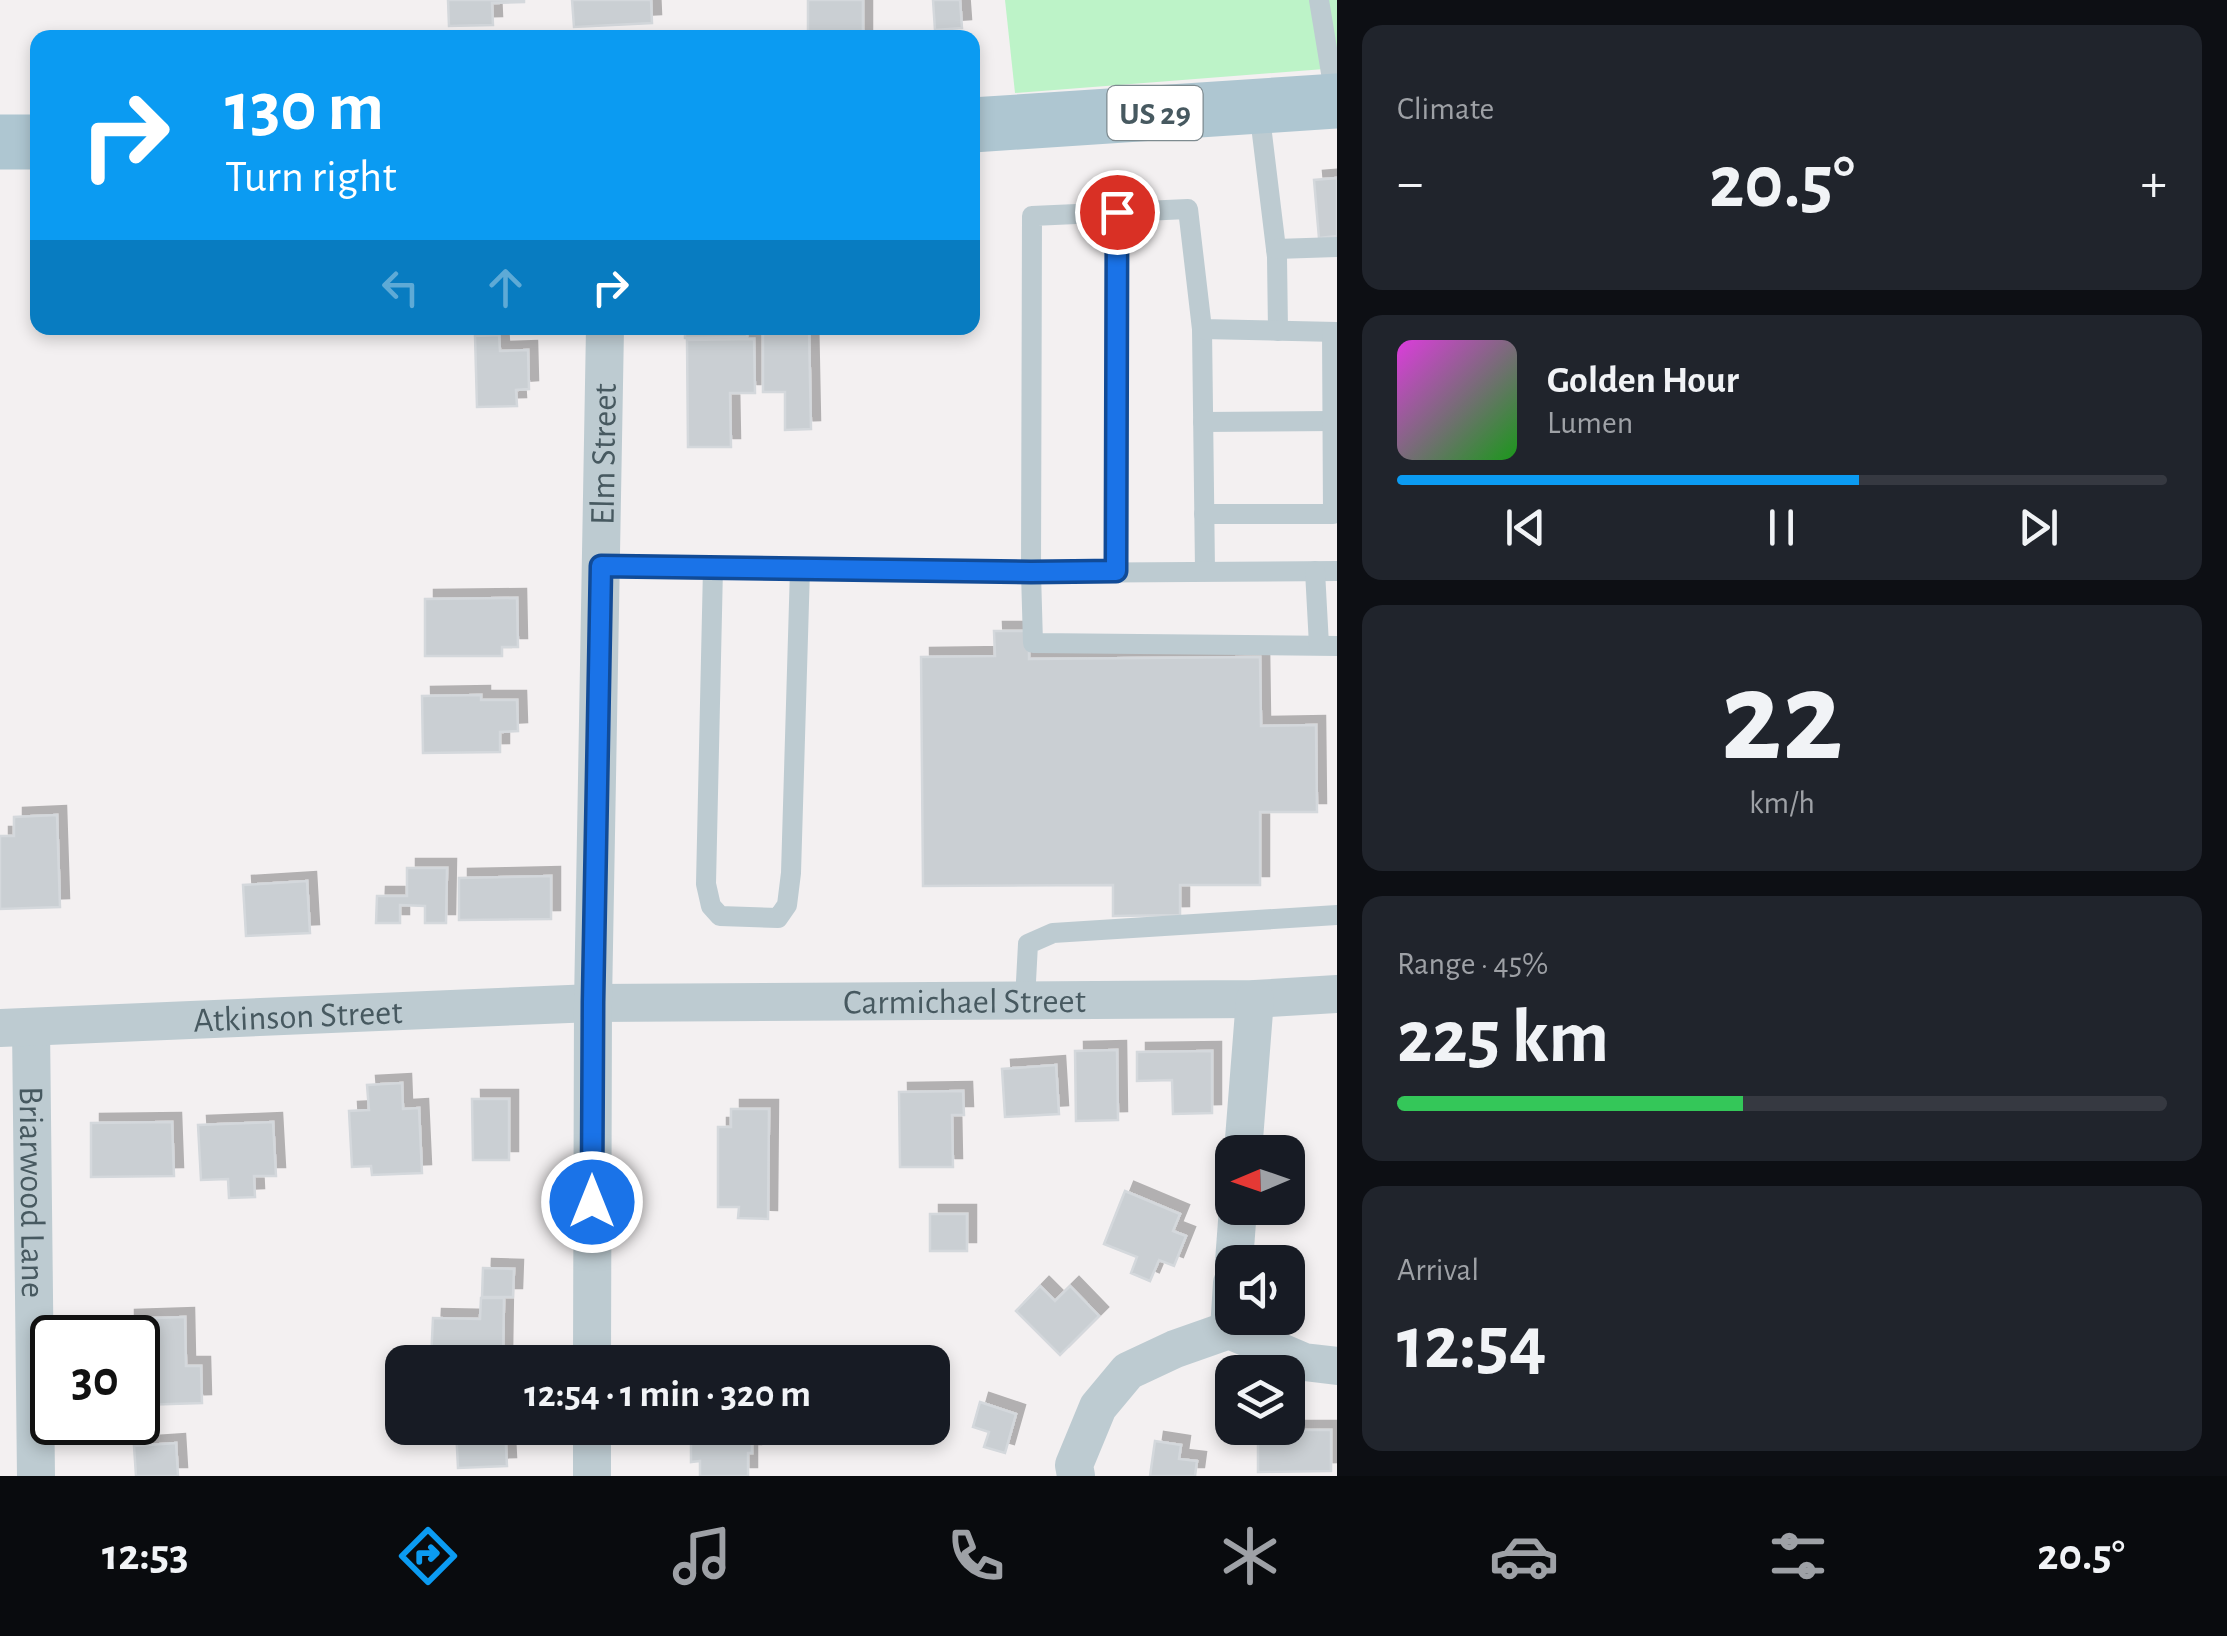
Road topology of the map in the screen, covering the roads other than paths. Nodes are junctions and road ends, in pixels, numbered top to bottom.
1 (1320, 0) edge
2 (1336, 101) edge
3 (1258, 106) junction
4 (980, 124) edge
5 (0, 142) edge
6 (30, 142) edge
7 (1117, 212) junction
8 (1337, 247) edge
9 (1276, 248) junction
10 (1202, 329) junction
11 (1278, 330) junction
12 (1334, 332) edge
13 (605, 335) edge
14 (1333, 421) junction
15 (1204, 422) junction
16 (1204, 514) junction
17 (601, 566) junction
18 (712, 568) junction
19 (800, 568) junction
20 (1205, 570) junction
21 (1326, 570) edge
22 (1116, 571) junction
23 (1031, 572) junction
24 (1328, 646) edge
25 (1337, 915) edge
26 (1337, 994) edge
27 (1025, 1000) junction
28 (1255, 1000) junction
29 (593, 1002) junction
30 (15, 1027) edge
31 (1244, 1135) edge
32 (1215, 1335) edge
33 (1241, 1335) edge
34 (592, 1345) edge
35 (1337, 1366) edge
36 (592, 1445) edge
37 (36, 1476) edge
38 (592, 1476) edge
39 (1076, 1476) edge

1 - 2 lane
2 - 3 main road, US 29
3 - 4 main road, US 29
3 - 9 lane
5 - 6 main road
7 - 10 lane
7 - 22 lane
7 - 23 lane
8 - 9 lane
9 - 11 lane
10 - 11 lane
10 - 15 lane
11 - 12 lane
12 - 14 lane
13 - 17 street, Elm Street
14 - 15 lane
14 - 16 lane
15 - 16 lane
16 - 20 lane
17 - 18 lane
17 - 29 street, Elm Street
18 - 19 lane
18 - 19 lane
19 - 23 lane
20 - 21 lane
20 - 22 lane
21 - 24 lane
22 - 23 lane
23 - 24 lane
25 - 27 lane
26 - 28 street, Carmichael Street
27 - 28 street, Carmichael Street
27 - 29 street, Carmichael Street
28 - 31 street
29 - 30 street, Atkinson Street
29 - 34 street, Elm Street
30 - 37 street, Briarwood Lane
32 - 39 street
33 - 35 street
36 - 38 street

